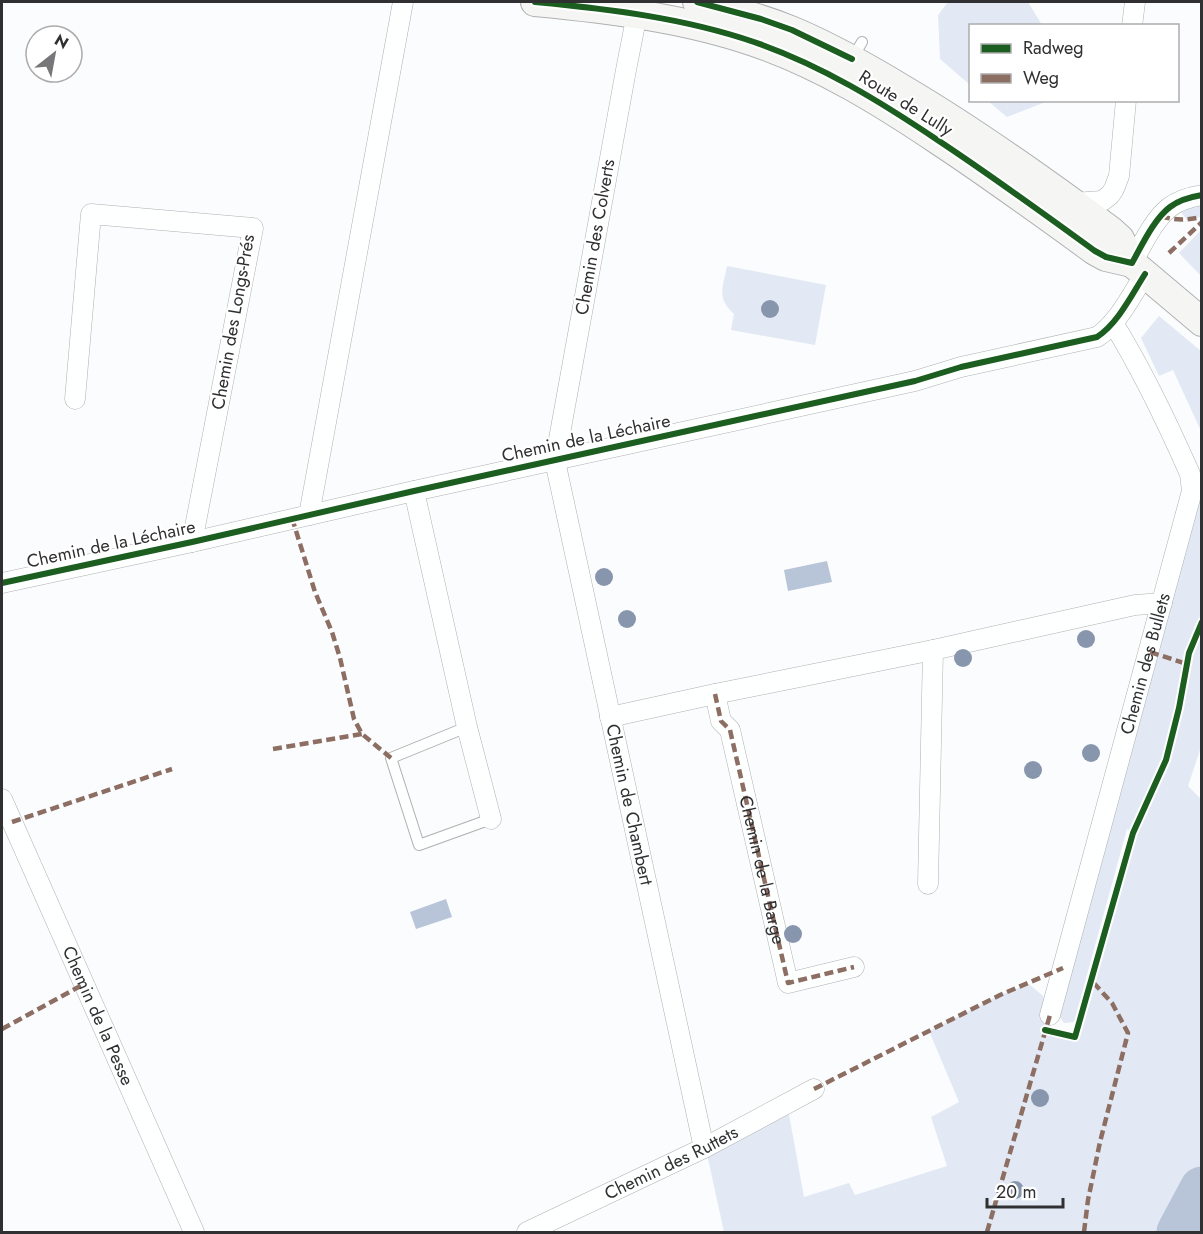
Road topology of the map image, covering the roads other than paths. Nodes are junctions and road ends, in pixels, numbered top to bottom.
1 (403, 2) edge
2 (535, 2) edge
3 (697, 2) edge
4 (1135, 2) edge
5 (637, 14) junction
6 (1132, 24) edge
7 (849, 64) junction
8 (1126, 102) edge
9 (1202, 195) edge
10 (1074, 203) junction
11 (1138, 268) junction
12 (1202, 322) edge
13 (1113, 323) junction
14 (75, 399) dead end
15 (555, 461) junction
16 (414, 491) junction
17 (309, 515) junction
18 (192, 542) junction
19 (2, 583) edge
20 (1162, 603) junction
21 (933, 650) junction
22 (715, 694) junction
23 (610, 717) junction
24 (467, 727) junction
25 (2, 799) edge
26 (491, 819) joint
27 (928, 884) dead end
28 (854, 967) dead end
29 (1050, 1016) dead end
30 (814, 1089) dead end
31 (704, 1148) junction
32 (194, 1233) edge
33 (527, 1233) edge

1 - 17 street
2 - 5 main road, Route de Lully
3 - 7 main road, Route de Lully
4 - 6 street
5 - 7 main road, Route de Lully
5 - 15 street, Chemin des Colverts
7 - 10 main road, Route de Lully
7 - 11 main road, Route de Lully
8 - 10 street
9 - 11 street, Chemin de la Léchaire
10 - 11 main road, Route de Lully
11 - 12 main road, Route de Lully
11 - 13 street, Chemin de la Léchaire
13 - 15 street, Chemin de la Léchaire
13 - 20 street, Chemin des Bullets
14 - 18 street, Chemin des Longs-Prés
15 - 16 street, Chemin de la Léchaire
15 - 23 street, Chemin de Chambert
16 - 17 street, Chemin de la Léchaire
16 - 24 street
17 - 18 street, Chemin de la Léchaire
18 - 19 street, Chemin de la Léchaire
20 - 21 street
20 - 29 street, Chemin des Bullets
21 - 22 street
21 - 27 street
22 - 23 street
22 - 28 street, Chemin de la Barge
23 - 31 street, Chemin de Chambert
24 - 26 street
24 - 26 lane
25 - 32 street, Chemin de la Pesse
30 - 31 street, Chemin des Ruttets
31 - 33 street, Chemin des Ruttets

